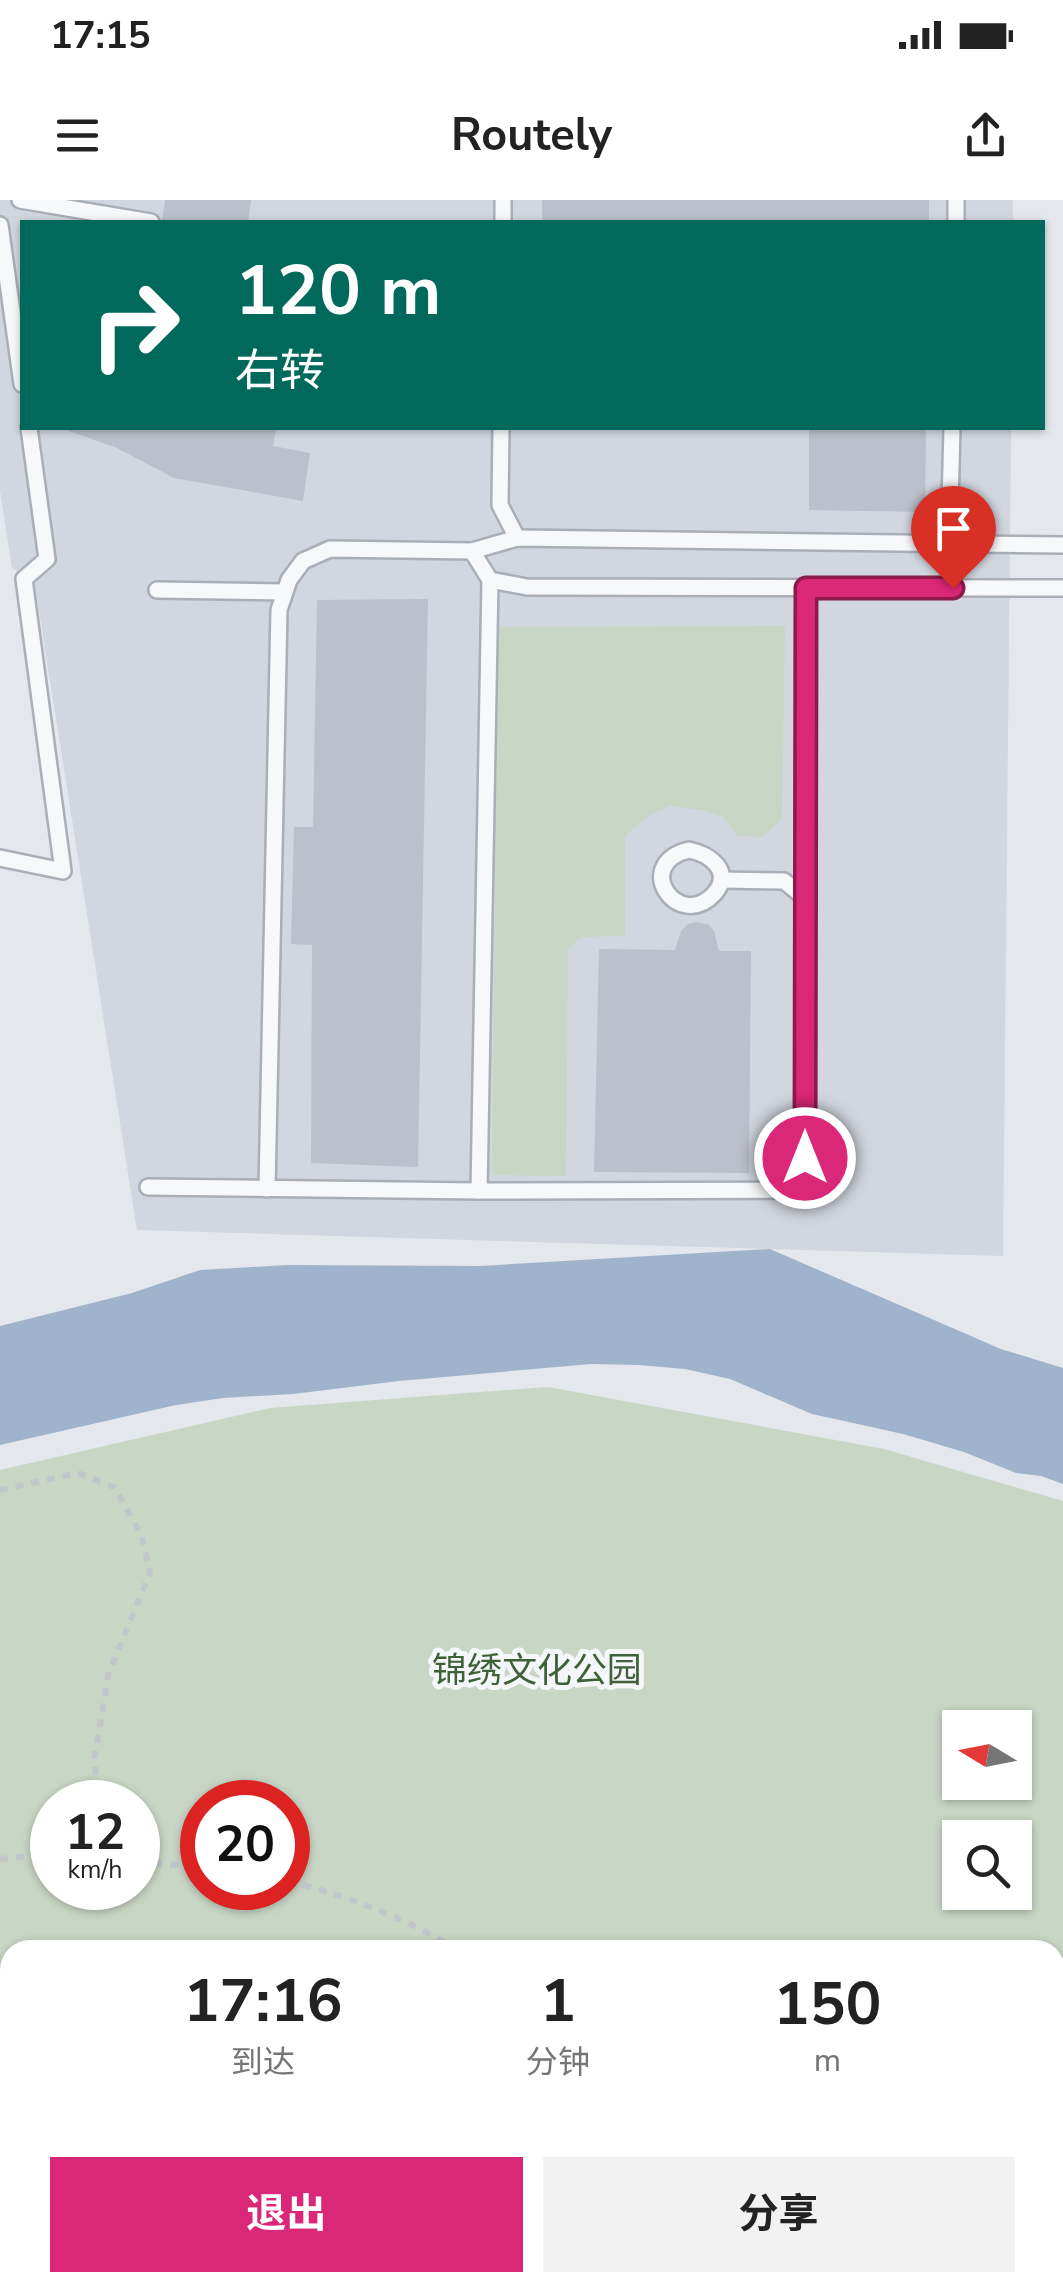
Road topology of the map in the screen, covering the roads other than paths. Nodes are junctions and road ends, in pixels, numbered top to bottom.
1 (20, 200) edge
2 (139, 220) edge
3 (0, 225) edge
4 (20, 370) edge
5 (28, 430) edge
6 (500, 430) edge
7 (952, 430) edge
8 (516, 538) junction
9 (949, 544) junction
10 (1063, 545) edge
11 (472, 550) junction
12 (490, 580) junction
13 (806, 588) junction
14 (1063, 588) edge
15 (157, 590) dead end
16 (284, 592) junction
17 (0, 858) edge
18 (805, 863) junction
19 (721, 880) dead end
20 (784, 881) junction
21 (806, 898) junction
22 (148, 1188) dead end
23 (266, 1189) junction
24 (479, 1190) junction

1 - 2 lane
3 - 4 lane
5 - 17 lane
6 - 8 lane
7 - 9 lane
8 - 9 lane
8 - 11 lane
9 - 10 lane
11 - 12 lane
11 - 16 lane
12 - 13 lane
12 - 24 lane
13 - 14 lane
13 - 18 lane
15 - 16 lane
16 - 23 lane
18 - 20 lane
18 - 21 lane
19 - 20 lane
20 - 21 lane
21 - 24 lane
22 - 23 lane
23 - 24 lane

